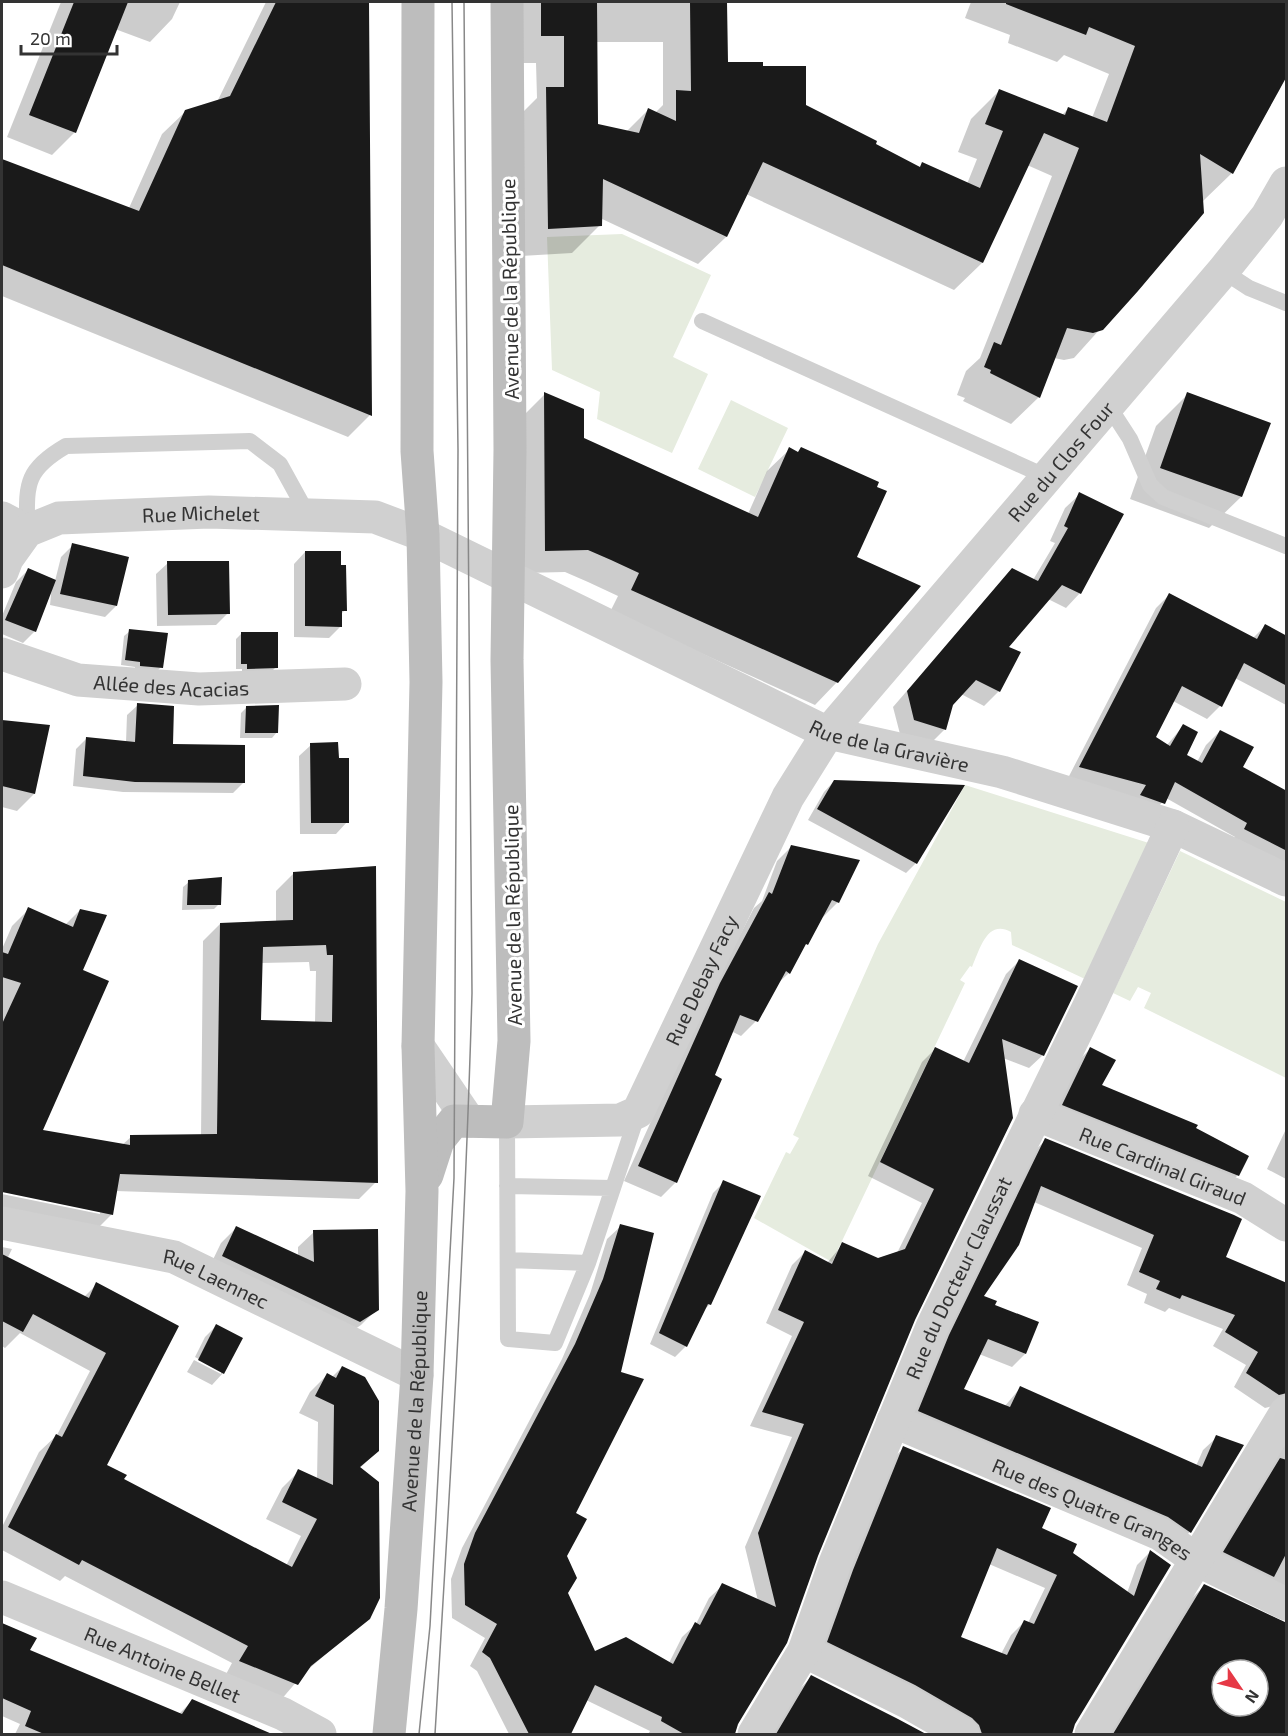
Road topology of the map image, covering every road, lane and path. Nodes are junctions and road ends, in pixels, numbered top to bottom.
1 (418, 2) edge
2 (507, 2) edge
3 (1287, 183) edge
4 (1222, 270) junction
5 (1287, 303) edge
6 (702, 321) dead end
7 (1108, 405) junction
8 (1047, 477) junction
9 (307, 513) junction
10 (14, 525) edge
11 (423, 535) junction
12 (1287, 546) edge
13 (2, 572) edge
14 (506, 576) junction
15 (2, 654) edge
16 (345, 684) dead end
17 (828, 733) junction
18 (1173, 826) junction
19 (1287, 880) edge
20 (418, 1046) junction
21 (638, 1112) junction
22 (1035, 1114) junction
23 (469, 1121) junction
24 (507, 1122) junction
25 (507, 1186) junction
26 (612, 1188) junction
27 (422, 1191) junction
28 (2, 1223) edge
29 (1287, 1225) edge
30 (508, 1260) junction
31 (588, 1263) junction
32 (417, 1374) junction
33 (1287, 1412) edge
34 (893, 1421) junction
35 (1197, 1560) junction
36 (2, 1597) edge
37 (1287, 1604) edge
38 (804, 1652) junction
39 (320, 1734) edge
40 (389, 1734) edge
41 (754, 1734) edge
42 (963, 1734) edge
43 (1091, 1734) edge

1 - 11 main road, Avenue de la République
2 - 14 main road, Avenue de la République
3 - 4 street, Rue du Clos Four
4 - 5 lane
4 - 7 street, Rue du Clos Four
6 - 8 lane
7 - 8 street, Rue du Clos Four
7 - 12 lane
8 - 17 street, Rue du Clos Four
9 - 10 street, Rue Michelet
9 - 10 lane
9 - 11 street, Rue Michelet
10 - 13 street
11 - 14 street
11 - 20 main road, Avenue de la République
14 - 17 street, Rue de la Gravière
14 - 24 main road, Avenue de la République
15 - 16 street, Allée des Acacias
17 - 18 street, Rue de la Gravière
17 - 21 street, Rue Debay Facy
18 - 19 street, Rue de la Gravière
18 - 22 street, Rue du Docteur Claussat
20 - 23 street
20 - 27 main road, Avenue de la République
21 - 24 street
21 - 26 lane
22 - 29 street, Rue Cardinal Giraud
22 - 34 street, Rue du Docteur Claussat
23 - 24 main road, Avenue de la République
23 - 27 main road, Avenue de la République
24 - 25 lane
25 - 26 lane
25 - 30 lane
26 - 31 lane
27 - 32 main road, Avenue de la République
28 - 32 street, Rue Laennec
30 - 31 lane
30 - 31 lane
32 - 40 main road, Avenue de la République
33 - 35 street
34 - 35 street, Rue des Quatre Granges
34 - 38 street, Rue du Docteur Claussat
35 - 37 street, Rue des Quatre Granges
35 - 43 street
36 - 39 street, Rue Antoine Bellet
38 - 41 street, Rue du Docteur Claussat
38 - 42 street

